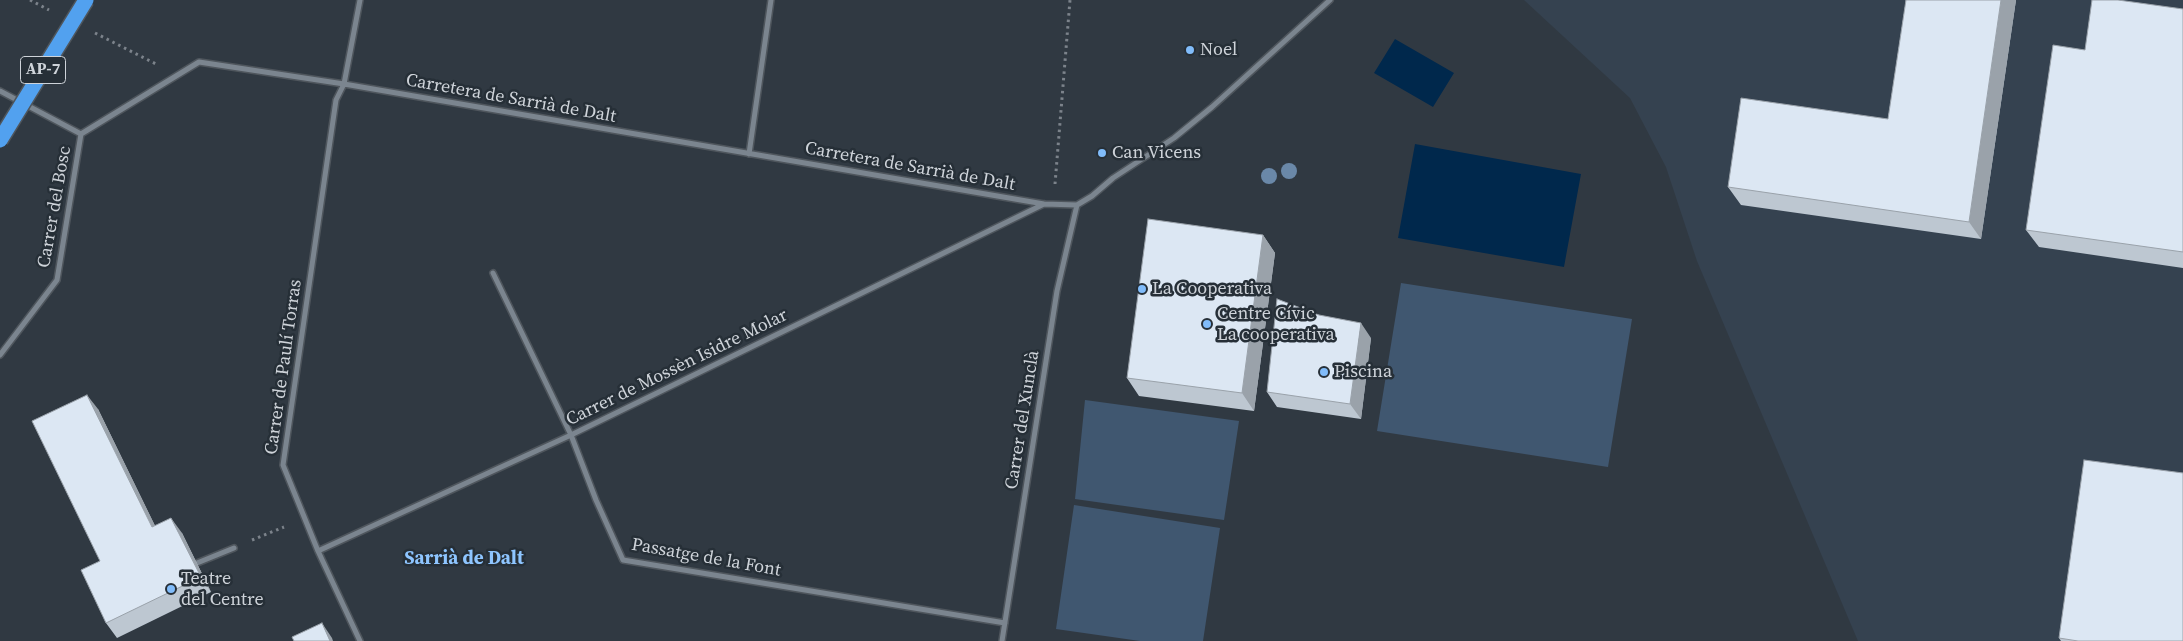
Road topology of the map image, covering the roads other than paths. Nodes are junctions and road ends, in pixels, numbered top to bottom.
1 (86, 0) edge
2 (360, 0) edge
3 (771, 0) edge
4 (1330, 0) edge
5 (344, 84) junction
6 (0, 91) edge
7 (81, 134) junction
8 (0, 140) edge
9 (749, 154) junction
10 (1044, 204) junction
11 (1077, 205) junction
12 (494, 273) dead end
13 (0, 355) edge
14 (571, 435) junction
15 (234, 548) road end
16 (318, 551) junction
17 (197, 564) edge
18 (1005, 623) junction
19 (360, 641) edge
20 (1002, 641) edge

1 - 8 highway, AP-7, bridge
2 - 5 street, Carrer de Paulí Torras
3 - 9 street
4 - 11 street
5 - 7 street, Carretera de Sarrià de Dalt
5 - 9 street, Carretera de Sarrià de Dalt
5 - 16 street, Carrer de Paulí Torras
6 - 7 street
7 - 13 street, Carrer del Bosc
9 - 10 street, Carretera de Sarrià de Dalt
10 - 11 street, Carretera de Sarrià de Dalt
10 - 14 street, Carrer de Mossèn Isidre Molar
11 - 18 street, Carrer del Xunclà
12 - 14 street, Passatge de la Font
14 - 16 street, Carrer de Mossèn Isidre Molar
14 - 18 street, Passatge de la Font
15 - 17 street
16 - 19 street, Carrer de Paulí Torras
18 - 20 street, Carrer del Xunclà

